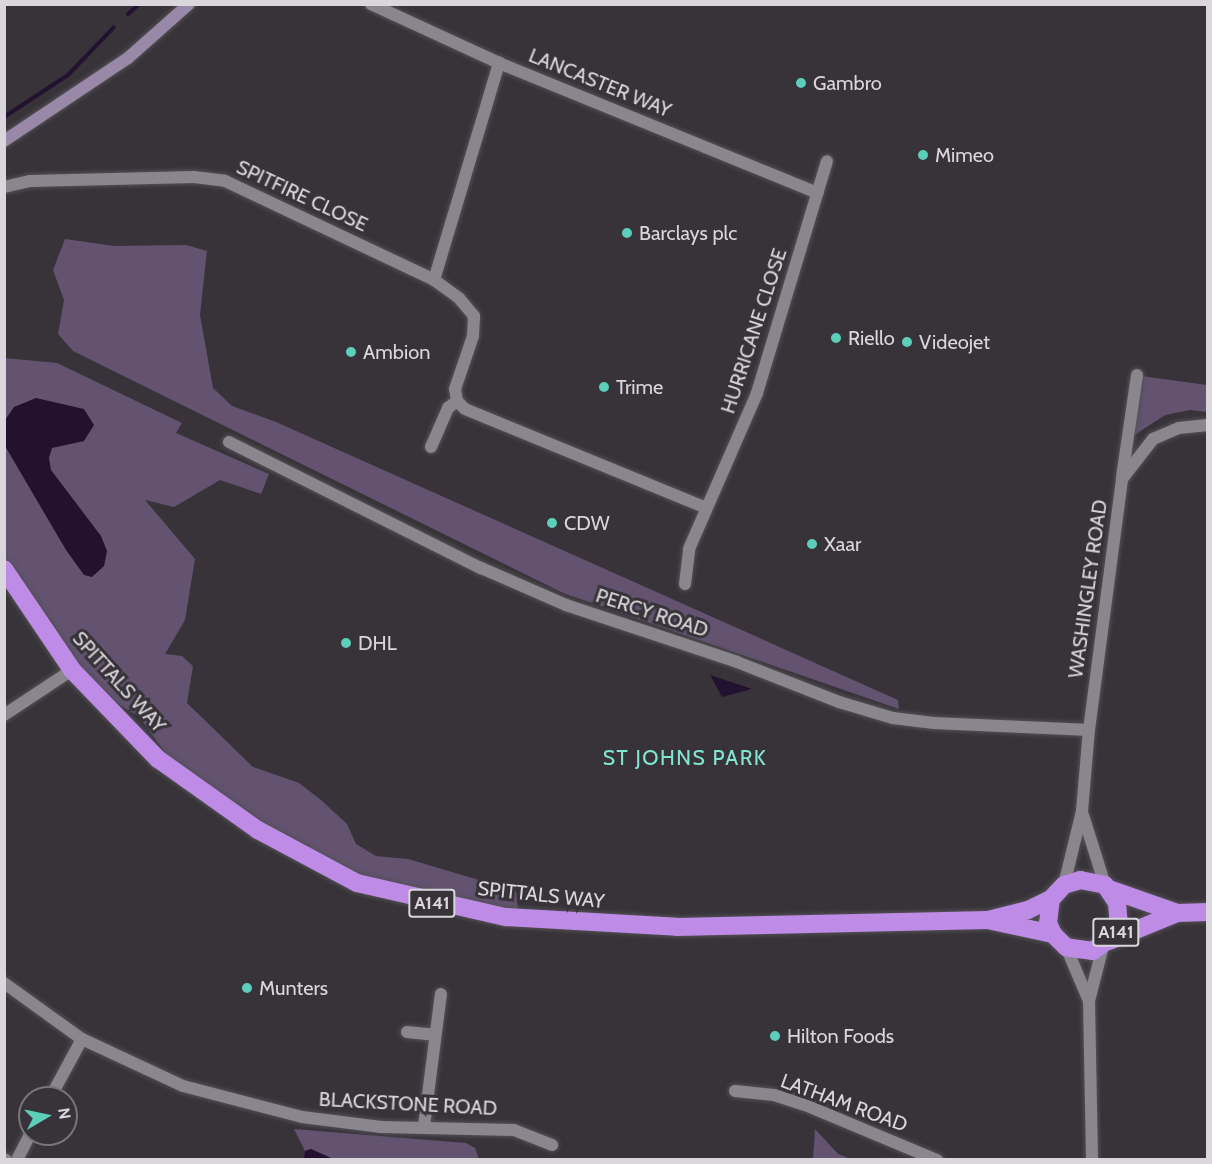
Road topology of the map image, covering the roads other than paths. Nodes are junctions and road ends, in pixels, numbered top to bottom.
1 (189, 4) edge
2 (371, 4) edge
3 (499, 63) junction
4 (4, 141) edge
5 (827, 161) dead end
6 (4, 187) edge
7 (817, 193) junction
8 (434, 280) junction
9 (1137, 375) dead end
10 (457, 401) junction
11 (1208, 425) edge
12 (229, 442) dead end
13 (431, 447) dead end
14 (1122, 479) junction
15 (706, 508) junction
16 (4, 569) edge
17 (685, 584) dead end
18 (72, 670) junction
19 (4, 714) edge
20 (1089, 729) junction
21 (1082, 811) junction
22 (1064, 885) junction
23 (1107, 887) junction
24 (1051, 899) junction
25 (1208, 912) edge
26 (1177, 913) junction
27 (988, 920) junction
28 (1053, 934) junction
29 (1106, 944) junction
30 (1066, 947) junction
31 (4, 983) edge
32 (441, 994) dead end
33 (1089, 1001) junction
34 (407, 1032) dead end
35 (434, 1035) junction
36 (82, 1039) junction
37 (57, 1086) edge
38 (735, 1091) dead end
39 (424, 1126) junction
40 (552, 1144) dead end
41 (24, 1146) edge
42 (17, 1160) edge
43 (937, 1160) edge
44 (1092, 1160) edge

1 - 4 street
2 - 3 street, LANCASTER WAY
3 - 7 street, LANCASTER WAY
3 - 8 street
5 - 7 street, HURRICANE CLOSE
6 - 8 street, SPITFIRE CLOSE
7 - 15 street, HURRICANE CLOSE
8 - 10 street, SPITFIRE CLOSE
9 - 14 street
10 - 13 street, SPITFIRE CLOSE
10 - 15 street
11 - 14 street, WASHINGLEY ROAD
12 - 20 street, PERCY ROAD
14 - 20 street, WASHINGLEY ROAD
15 - 17 street, HURRICANE CLOSE
16 - 18 highway, SPITTALS WAY / A141
18 - 19 street
18 - 27 highway, SPITTALS WAY / A141
20 - 21 street, WASHINGLEY ROAD
21 - 22 street, WASHINGLEY ROAD
21 - 23 street, WASHINGLEY ROAD
22 - 23 highway, A141
22 - 24 highway, A141
23 - 26 highway, A141
23 - 29 highway, A141
24 - 27 highway, A141
24 - 28 highway
25 - 26 highway, A141
26 - 29 highway, A141
27 - 28 highway, A141
28 - 30 highway, A141
29 - 30 highway, A141
29 - 33 street
30 - 33 street
31 - 36 street, BLACKSTONE ROAD
32 - 35 street
33 - 44 street
34 - 35 street
35 - 39 street
36 - 37 street
36 - 39 street, BLACKSTONE ROAD
38 - 43 street, LATHAM ROAD
39 - 40 street, BLACKSTONE ROAD
41 - 42 street

